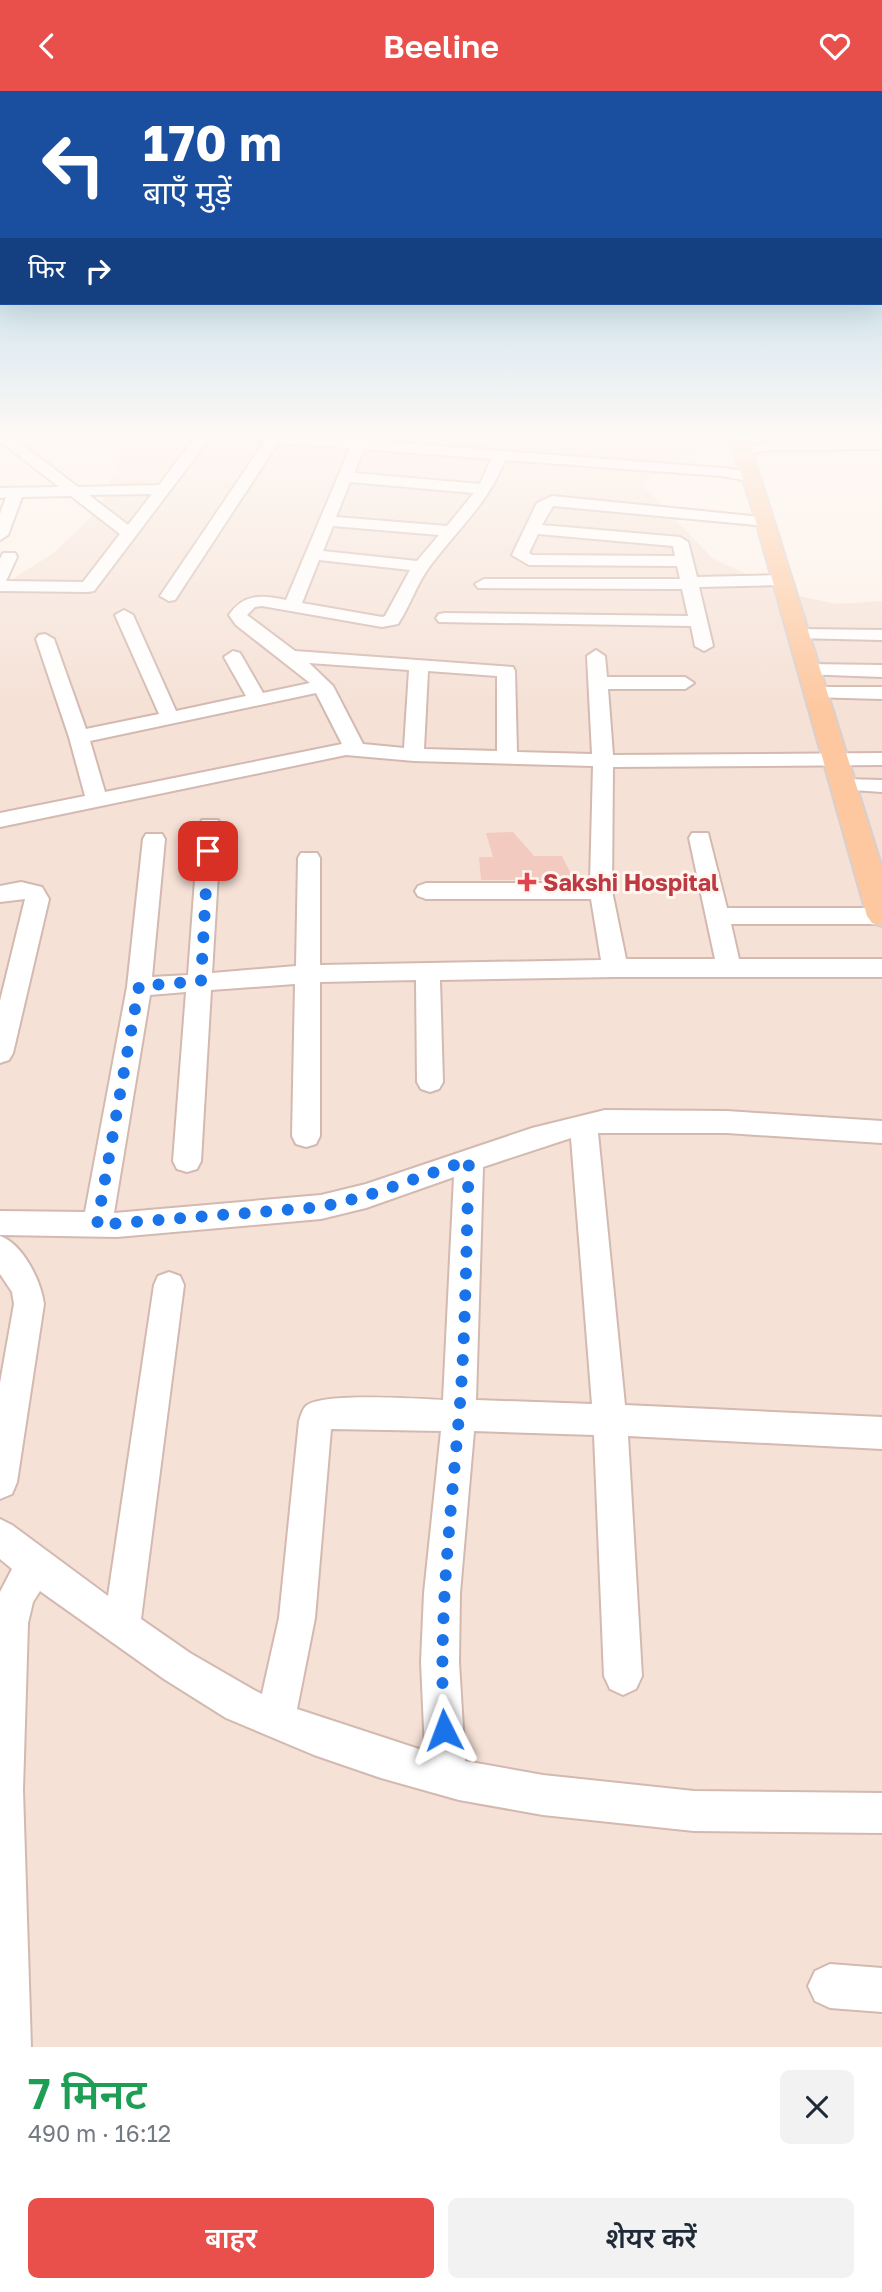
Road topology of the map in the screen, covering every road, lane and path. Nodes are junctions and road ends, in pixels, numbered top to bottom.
1 (120, 526) edge
2 (136, 526) edge
3 (211, 526) edge
4 (324, 526) edge
5 (430, 526) edge
6 (456, 526) edge
7 (532, 526) edge
8 (767, 526) edge
9 (531, 529) junction
10 (452, 531) junction
11 (130, 534) junction
12 (314, 555) junction
13 (9, 557) dead end
14 (686, 561) junction
15 (421, 566) junction
16 (0, 578) edge
17 (782, 580) junction
18 (691, 582) junction
19 (484, 584) dead end
20 (0, 586) edge
21 (169, 596) dead end
22 (292, 606) junction
23 (124, 615) dead end
24 (446, 618) dead end
25 (696, 621) junction
26 (799, 634) junction
27 (882, 635) edge
28 (45, 639) dead end
29 (704, 646) dead end
30 (290, 656) junction
31 (596, 656) dead end
32 (233, 657) dead end
33 (419, 667) junction
34 (809, 670) junction
35 (882, 671) edge
36 (598, 683) junction
37 (685, 683) dead end
38 (323, 686) junction
39 (816, 693) junction
40 (882, 693) edge
41 (258, 700) junction
42 (170, 718) junction
43 (79, 737) junction
44 (355, 749) junction
45 (414, 755) junction
46 (507, 757) junction
47 (882, 759) edge
48 (603, 760) junction
49 (837, 760) junction
50 (844, 785) junction
51 (882, 786) edge
52 (97, 802) junction
53 (0, 820) edge
54 (210, 825) dead end
55 (700, 838) dead end
56 (154, 839) dead end
57 (309, 858) dead end
58 (426, 891) dead end
59 (601, 891) junction
60 (0, 894) edge
61 (880, 904) edge
62 (718, 916) junction
63 (11, 961) edge
64 (729, 967) junction
65 (615, 968) junction
66 (882, 968) edge
67 (428, 972) junction
68 (310, 974) junction
69 (201, 981) junction
70 (139, 986) junction
71 (0, 1050) edge
72 (430, 1082) dead end
73 (584, 1124) junction
74 (882, 1132) edge
75 (306, 1136) dead end
76 (469, 1160) junction
77 (187, 1161) dead end
78 (0, 1223) edge
79 (97, 1225) junction
80 (0, 1249) edge
81 (169, 1285) dead end
82 (459, 1414) junction
83 (610, 1418) junction
84 (882, 1433) edge
85 (0, 1482) edge
86 (0, 1537) edge
87 (27, 1579) junction
88 (122, 1627) junction
89 (623, 1676) dead end
90 (276, 1720) junction
91 (2, 1763) edge
92 (446, 1776) junction
93 (882, 1812) edge
94 (830, 1986) dead end
95 (882, 1990) edge
96 (9, 2047) edge

1 - 11 street
2 - 11 street
3 - 21 street
4 - 12 street
5 - 10 street
6 - 10 street
7 - 9 street
8 - 17 main road
9 - 14 street
9 - 14 street
10 - 15 street
11 - 20 street
12 - 15 street
12 - 22 street
13 - 16 street
14 - 18 street
15 - 22 street
17 - 18 street
17 - 26 main road
18 - 19 street
18 - 25 street
22 - 30 street
23 - 42 street
24 - 25 street
25 - 29 street
26 - 27 street
26 - 34 main road
28 - 43 street
30 - 33 street
30 - 38 street
31 - 36 street
32 - 41 street
33 - 45 street
33 - 46 street
34 - 35 street
34 - 39 main road
36 - 37 street
36 - 48 street
38 - 41 street
38 - 44 street
39 - 40 street
39 - 49 main road
41 - 42 street
42 - 43 street
43 - 52 street
44 - 45 street
44 - 52 street
45 - 46 street
46 - 48 street
47 - 49 street
48 - 49 street
48 - 59 street
49 - 50 main road
50 - 51 street
50 - 61 main road
52 - 53 street
54 - 69 street
55 - 62 street
56 - 70 street
57 - 68 street
58 - 59 street
59 - 65 street
60 - 63 street
61 - 62 street
62 - 64 street
63 - 71 street
64 - 65 street
64 - 66 street
65 - 67 street
67 - 68 street
67 - 72 street
68 - 69 street
68 - 75 street
69 - 70 street
69 - 77 street
70 - 79 street
73 - 74 street
73 - 76 street
73 - 83 street
76 - 79 street
76 - 82 street
78 - 79 street
80 - 85 street
81 - 88 street
82 - 83 street
82 - 90 street
82 - 92 street
83 - 84 street
83 - 89 street
86 - 87 street
87 - 88 street
87 - 91 street
88 - 90 street
90 - 92 street
91 - 96 street
92 - 93 street
94 - 95 street

